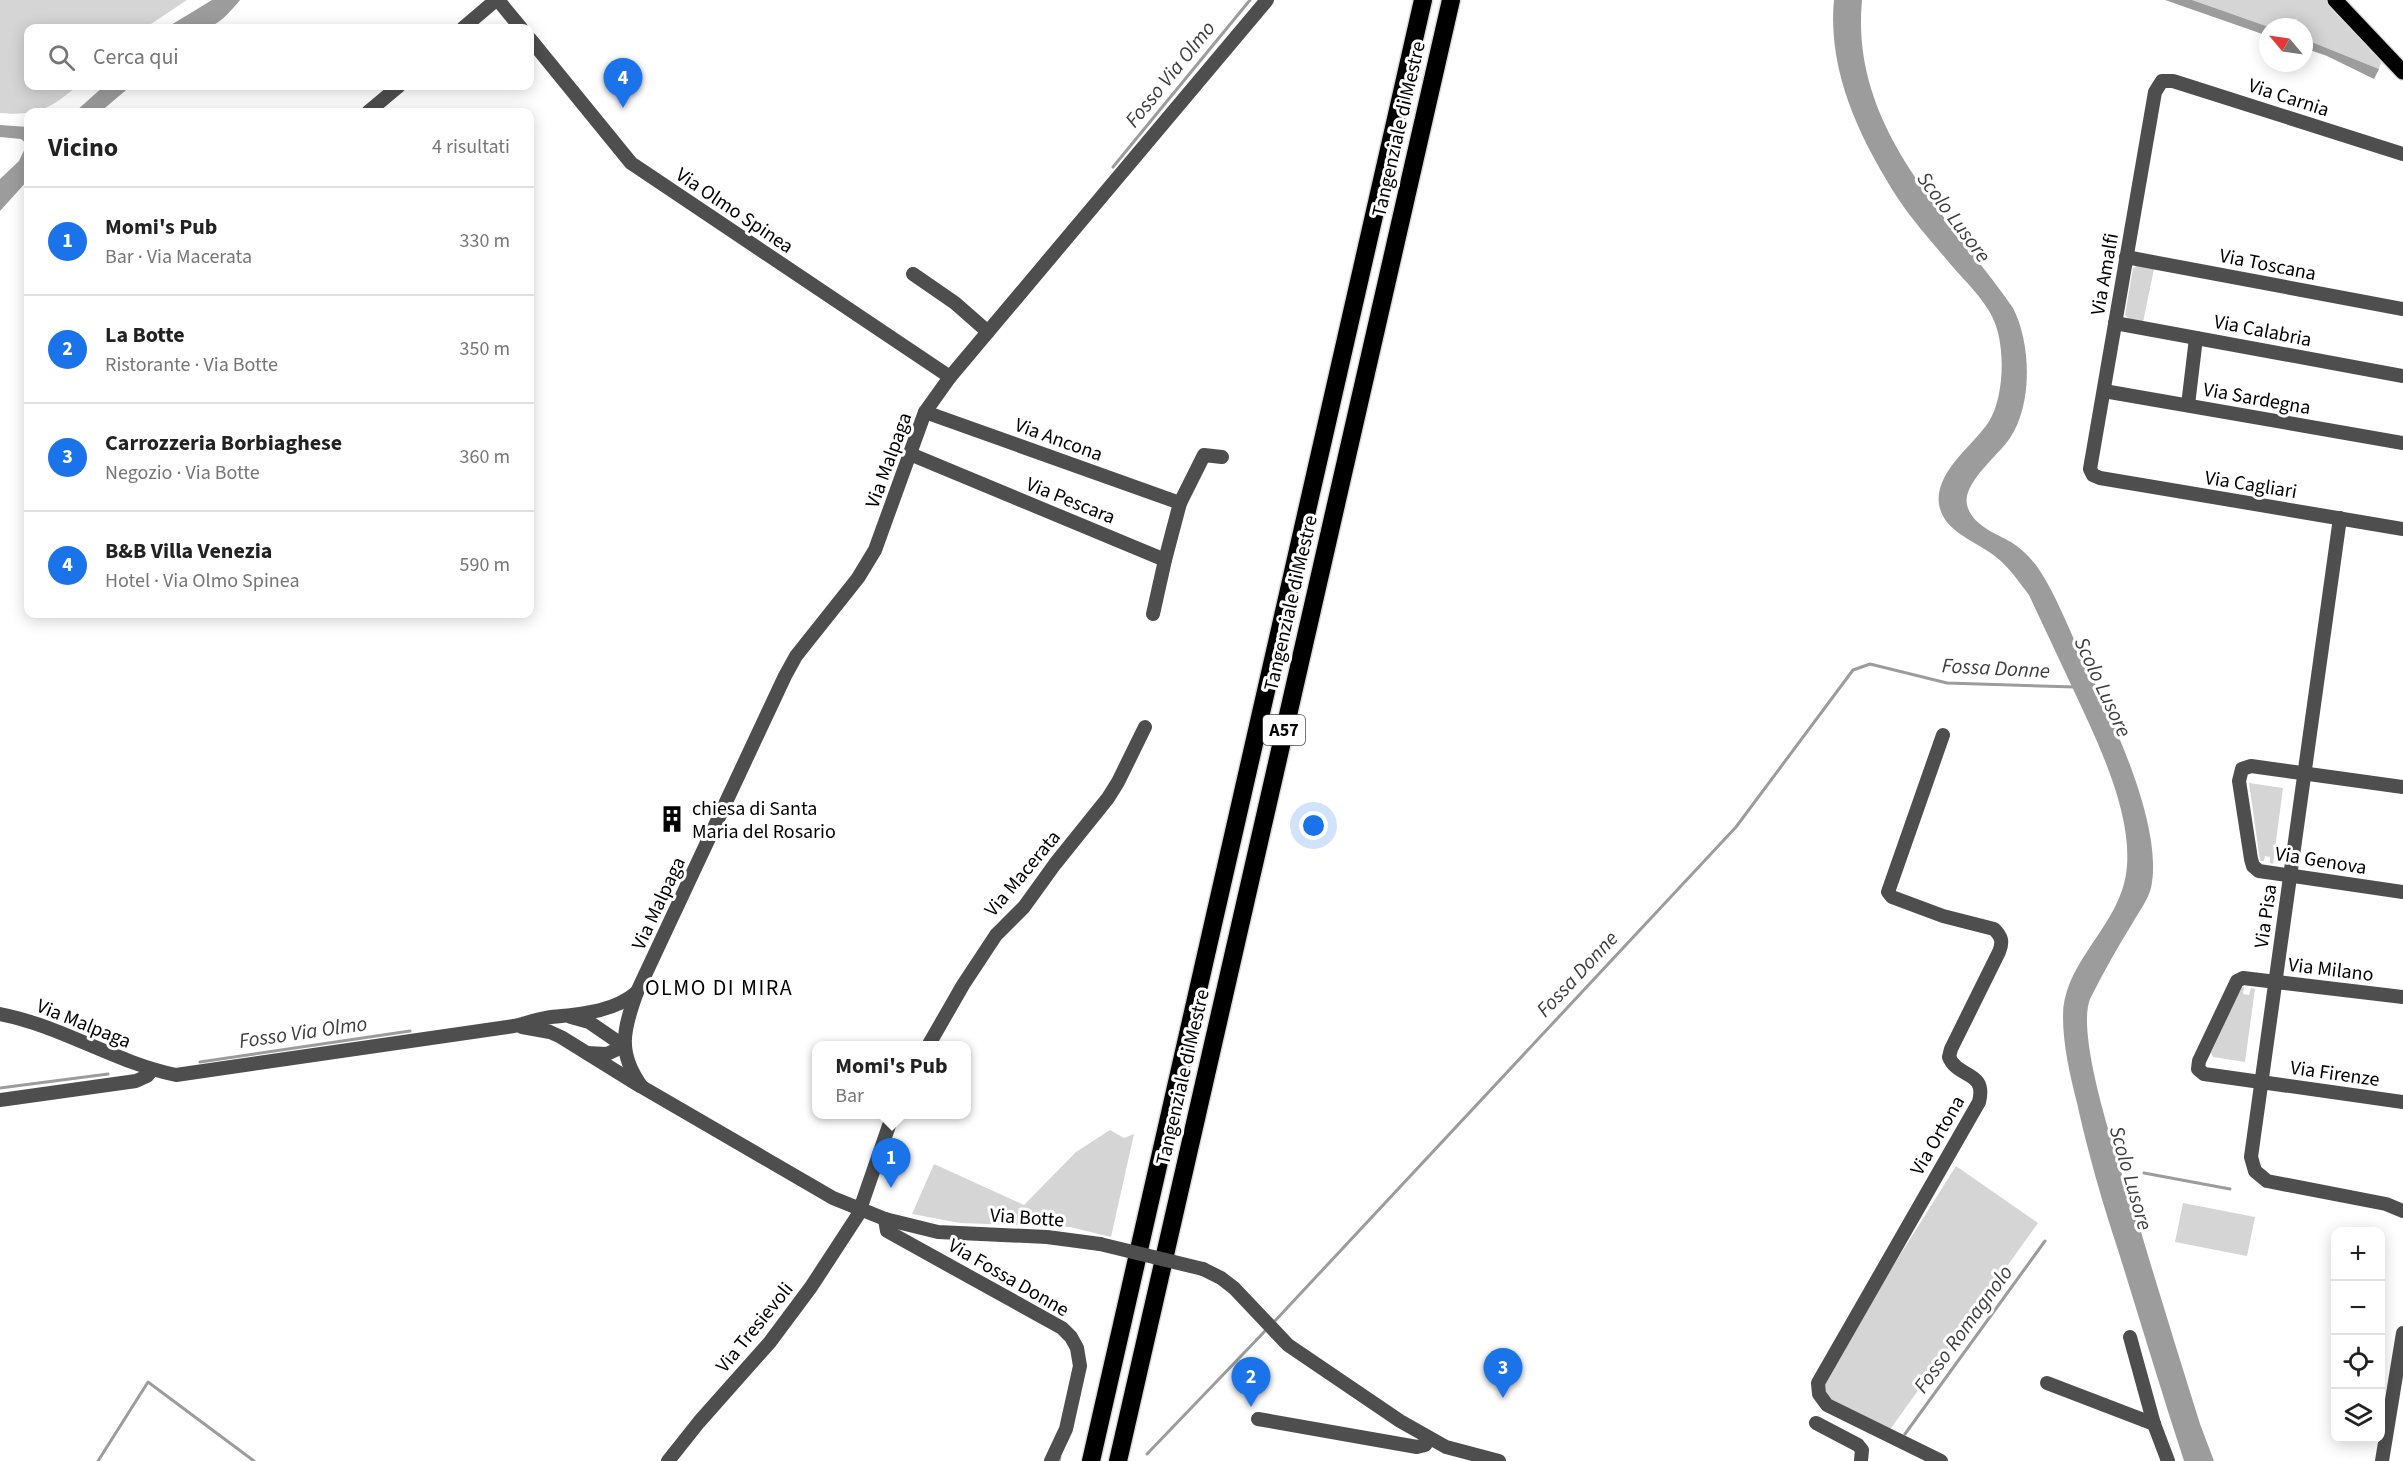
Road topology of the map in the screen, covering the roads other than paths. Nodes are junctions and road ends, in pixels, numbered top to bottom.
1 (497, 0) edge
2 (1267, 0) edge
3 (1423, 0) edge
4 (1450, 0) edge
5 (2335, 0) edge
6 (469, 24) edge
7 (518, 24) edge
8 (534, 44) edge
9 (2403, 72) edge
10 (2162, 81) joint
11 (394, 90) edge
12 (373, 108) edge
13 (2403, 154) edge
14 (2126, 257) junction
15 (913, 274) dead end
16 (2403, 309) edge
17 (2115, 323) junction
18 (988, 332) junction
19 (2196, 338) junction
20 (2403, 376) edge
21 (950, 377) junction
22 (2104, 391) junction
23 (2188, 405) junction
24 (926, 412) junction
25 (2403, 444) edge
26 (910, 454) junction
27 (1222, 457) dead end
28 (2093, 475) joint
29 (1180, 503) junction
30 (2340, 518) junction
31 (2403, 529) edge
32 (1165, 560) junction
33 (1154, 614) dead end
34 (1145, 727) dead end
35 (1943, 735) dead end
36 (2305, 773) junction
37 (2403, 788) edge
38 (2290, 877) junction
39 (2403, 892) edge
40 (2275, 981) junction
41 (637, 992) junction
42 (2403, 997) edge
43 (0, 1014) edge
44 (569, 1016) junction
45 (514, 1026) junction
46 (931, 1041) edge
47 (624, 1046) junction
48 (585, 1053) junction
49 (152, 1070) junction
50 (2262, 1083) junction
51 (642, 1087) junction
52 (0, 1100) edge
53 (2403, 1102) edge
54 (891, 1119) edge
55 (2400, 1209) edge
56 (860, 1210) junction
57 (885, 1219) junction
58 (2403, 1222) edge
59 (2403, 1333) edge
60 (2130, 1337) dead end
61 (2048, 1383) dead end
62 (1258, 1419) dead end
63 (1816, 1423) dead end
64 (2154, 1424) junction
65 (1429, 1439) junction
66 (668, 1461) edge
67 (1051, 1461) edge
68 (1091, 1461) edge
69 (1118, 1461) edge
70 (1499, 1461) edge
71 (1861, 1461) edge
72 (1941, 1461) edge
73 (2168, 1461) edge
74 (2382, 1461) edge

1 - 6 street
1 - 7 street
2 - 18 street, Via Malpaga
3 - 68 highway, Tangenziale di Mestre / A57
4 - 69 highway, Tangenziale di Mestre / A57
5 - 9 main road
8 - 21 street, Via Olmo Spinea
10 - 13 street, Via Carnia
10 - 14 street, Via Amalfi
11 - 12 street
14 - 16 street, Via Toscana
14 - 17 street, Via Amalfi
15 - 18 street
17 - 19 street, Via Calabria
17 - 22 street, Via Amalfi
18 - 21 street, Via Malpaga
19 - 20 street, Via Calabria
19 - 23 street
21 - 24 street, Via Malpaga
22 - 23 street, Via Sardegna
22 - 28 street, Via Amalfi
23 - 25 street, Via Sardegna
24 - 26 street, Via Malpaga
24 - 29 street, Via Ancona
26 - 32 street, Via Pescara
26 - 41 street, Via Malpaga
27 - 29 street
28 - 30 street, Via Cagliari
29 - 32 street
30 - 31 street, Via Cagliari
30 - 36 street, Via Pisa
32 - 33 street
34 - 46 street, Via Macerata
35 - 72 street, Via Ortona
36 - 37 street
36 - 38 street, Via Pisa
36 - 38 street, Via Genova
38 - 39 street, Via Genova
38 - 40 street, Via Pisa
40 - 42 street, Via Milano
40 - 50 street, Via Pisa
40 - 50 street, Via Milano
41 - 44 street, Via Malpaga
41 - 47 street, Via Malpaga
43 - 49 street, Via Malpaga
44 - 45 street, Via Malpaga
44 - 47 street, Via Malpaga
45 - 48 street, Via Malpaga
45 - 49 street, Via Malpaga
47 - 48 street
47 - 51 street, Via Botte
48 - 51 street, Via Malpaga
49 - 52 street
50 - 53 street, Via Firenze
50 - 55 street, Via Pisa
51 - 56 street, Via Botte
54 - 56 street
55 - 58 street, Via Pisa
56 - 57 street, Via Botte
56 - 66 street, Via Tresievoli
57 - 65 street, Via Botte, bridge
57 - 67 street, Via Fossa Donne
59 - 74 street
60 - 64 street
61 - 64 street
62 - 65 street
63 - 71 street
64 - 73 street
65 - 70 street, Via Botte

